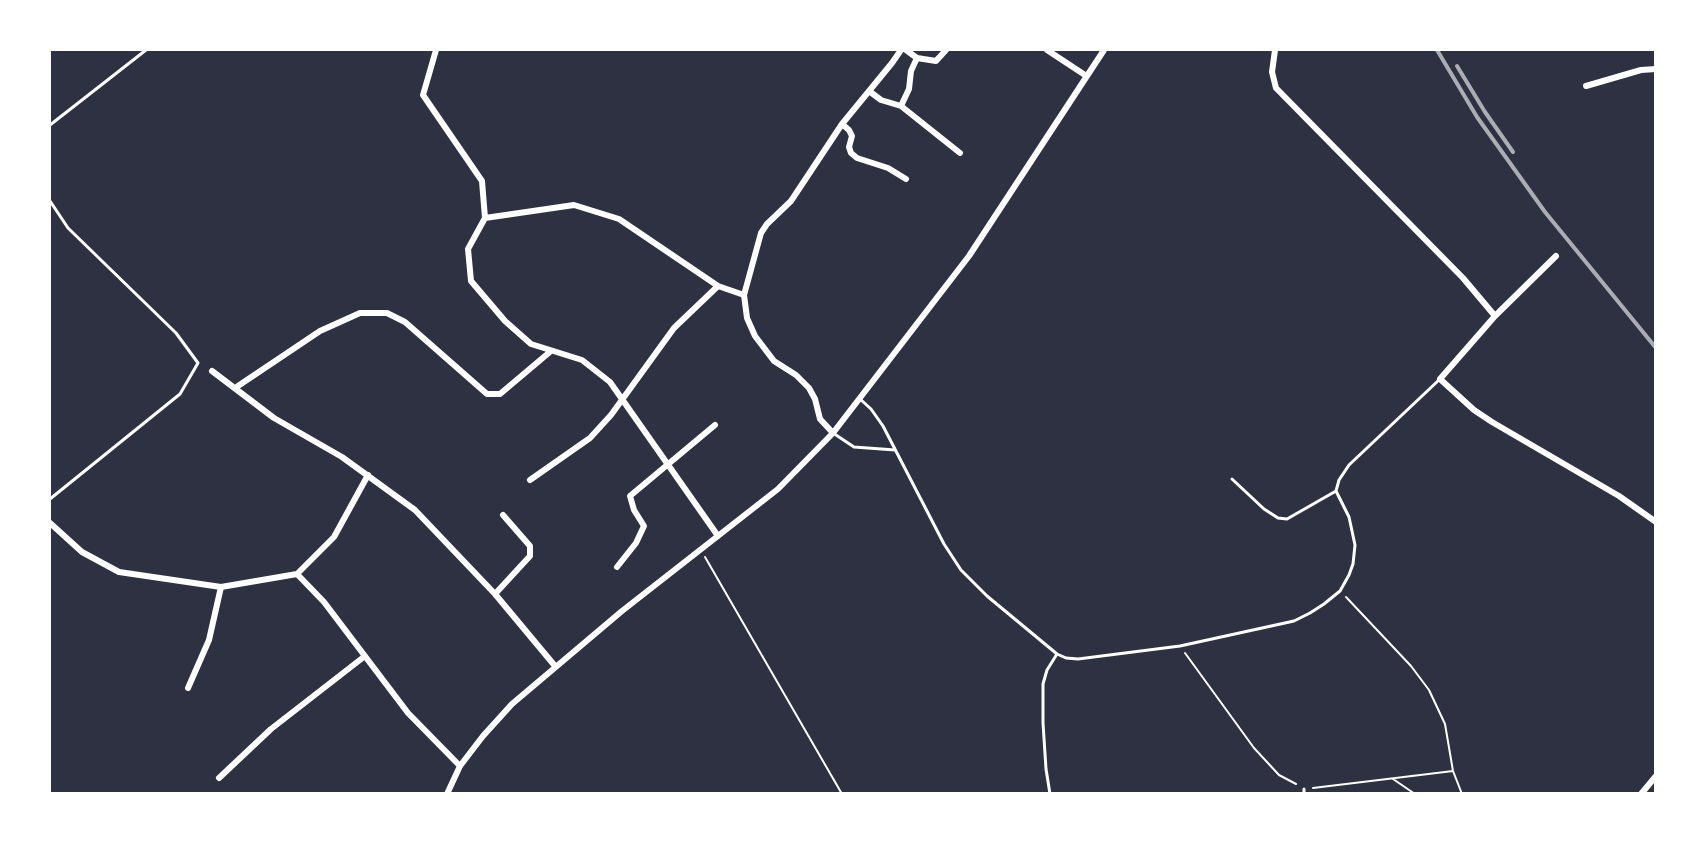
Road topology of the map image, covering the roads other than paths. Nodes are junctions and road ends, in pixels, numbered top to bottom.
1 (146, 50) edge
2 (436, 50) edge
3 (901, 50) edge
4 (906, 50) edge
5 (946, 50) edge
6 (1047, 50) edge
7 (1104, 50) edge
8 (1275, 50) edge
9 (917, 58) junction
10 (1656, 69) edge
11 (1085, 75) junction
12 (1586, 86) dead end
13 (869, 91) junction
14 (901, 106) junction
15 (842, 124) junction
16 (50, 125) edge
17 (960, 153) dead end
18 (906, 179) dead end
19 (50, 201) edge
20 (485, 218) junction
21 (1556, 256) dead end
22 (718, 286) junction
23 (744, 295) junction
24 (1496, 316) junction
25 (551, 351) junction
26 (212, 371) dead end
27 (1440, 379) junction
28 (235, 388) junction
29 (622, 399) junction
30 (860, 399) junction
31 (715, 425) dead end
32 (833, 433) junction
33 (895, 450) junction
34 (668, 463) junction
35 (368, 476) junction
36 (1232, 479) dead end
37 (530, 480) dead end
38 (1336, 491) junction
39 (50, 499) edge
40 (502, 515) dead end
41 (1656, 522) edge
42 (50, 523) edge
43 (718, 536) junction
44 (617, 567) dead end
45 (297, 574) junction
46 (221, 587) junction
47 (495, 594) junction
48 (1057, 654) junction
49 (365, 656) junction
50 (555, 666) junction
51 (188, 688) dead end
52 (460, 766) junction
53 (1656, 776) edge
54 (219, 778) dead end
55 (447, 794) edge
56 (1050, 794) edge
57 (1641, 794) edge

1 - 16 lane
2 - 20 street
3 - 13 street
4 - 9 street
5 - 9 street
6 - 11 street
7 - 11 street
8 - 24 street
9 - 14 street
10 - 12 street
11 - 30 street
13 - 14 street
13 - 15 street
14 - 17 street
15 - 18 street
15 - 23 street
19 - 39 lane
20 - 22 street
20 - 25 street
21 - 24 street
22 - 23 street
22 - 29 street
23 - 32 street
24 - 27 street
25 - 28 street
25 - 29 street
26 - 28 street
27 - 38 lane
27 - 41 street
28 - 35 street
29 - 34 street
29 - 37 street
30 - 32 street
30 - 33 lane
31 - 34 street
32 - 33 lane
32 - 43 street
33 - 48 lane
34 - 43 street
34 - 44 street
35 - 45 street
35 - 47 street
36 - 38 lane
38 - 48 lane
40 - 47 street
42 - 46 street
43 - 50 street
45 - 46 street
45 - 49 street
46 - 51 street
47 - 50 street
48 - 56 lane
49 - 52 street
49 - 54 street
50 - 52 street
52 - 55 street
53 - 57 street

